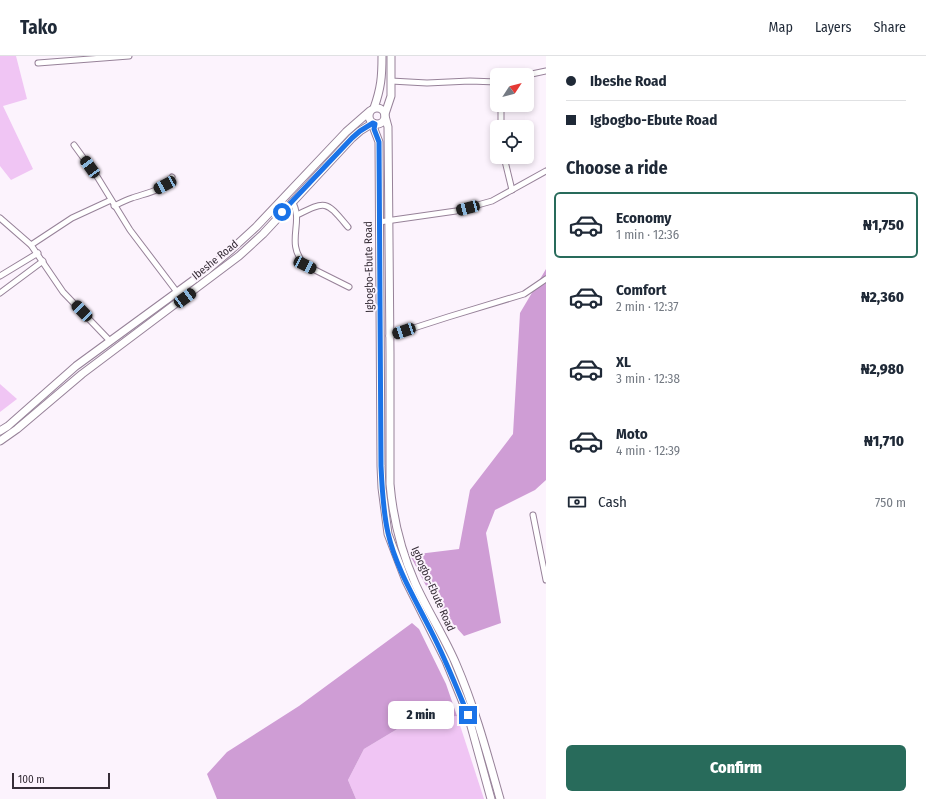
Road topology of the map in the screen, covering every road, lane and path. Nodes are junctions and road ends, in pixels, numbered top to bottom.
1 (129, 56) edge
2 (382, 56) edge
3 (391, 56) edge
4 (38, 63) dead end
5 (546, 71) edge
6 (534, 74) edge
7 (391, 82) junction
8 (490, 82) edge
9 (372, 110) junction
10 (385, 115) junction
11 (374, 123) junction
12 (74, 145) dead end
13 (506, 164) edge
14 (546, 171) edge
15 (172, 177) dead end
16 (512, 190) junction
17 (111, 200) junction
18 (292, 202) junction
19 (114, 206) junction
20 (297, 215) junction
21 (0, 218) edge
22 (379, 222) junction
23 (388, 222) junction
24 (348, 227) dead end
25 (31, 244) junction
26 (38, 253) junction
27 (43, 262) junction
28 (0, 276) edge
29 (546, 279) edge
30 (349, 287) dead end
31 (177, 292) junction
32 (0, 293) edge
33 (389, 336) junction
34 (110, 341) junction
35 (0, 431) edge
36 (0, 441) edge
37 (533, 515) dead end
38 (546, 580) edge
39 (492, 799) edge
40 (500, 799) edge

1 - 4 street
2 - 9 main road
3 - 7 main road
5 - 6 street
7 - 8 street
7 - 10 main road
9 - 10 main road
9 - 11 main road
9 - 31 main road, Ibeshe Road
10 - 11 main road
10 - 23 main road, Igbogbo-Ebute Road
11 - 18 main road, Ibeshe Road
11 - 22 main road, Igbogbo-Ebute Road
12 - 17 street
13 - 16 street
14 - 16 street
15 - 19 street
16 - 23 street
17 - 19 street
17 - 25 street
18 - 20 street
18 - 36 main road, Ibeshe Road
19 - 31 street
20 - 24 street
20 - 30 street
21 - 25 street
22 - 23 street
22 - 39 main road, Igbogbo-Ebute Road
23 - 33 main road, Igbogbo-Ebute Road
25 - 26 street
26 - 27 street
26 - 28 street
27 - 32 street
27 - 34 street
29 - 33 street
31 - 34 main road, Ibeshe Road
33 - 40 main road, Igbogbo-Ebute Road
34 - 35 main road, Ibeshe Road
37 - 38 street

